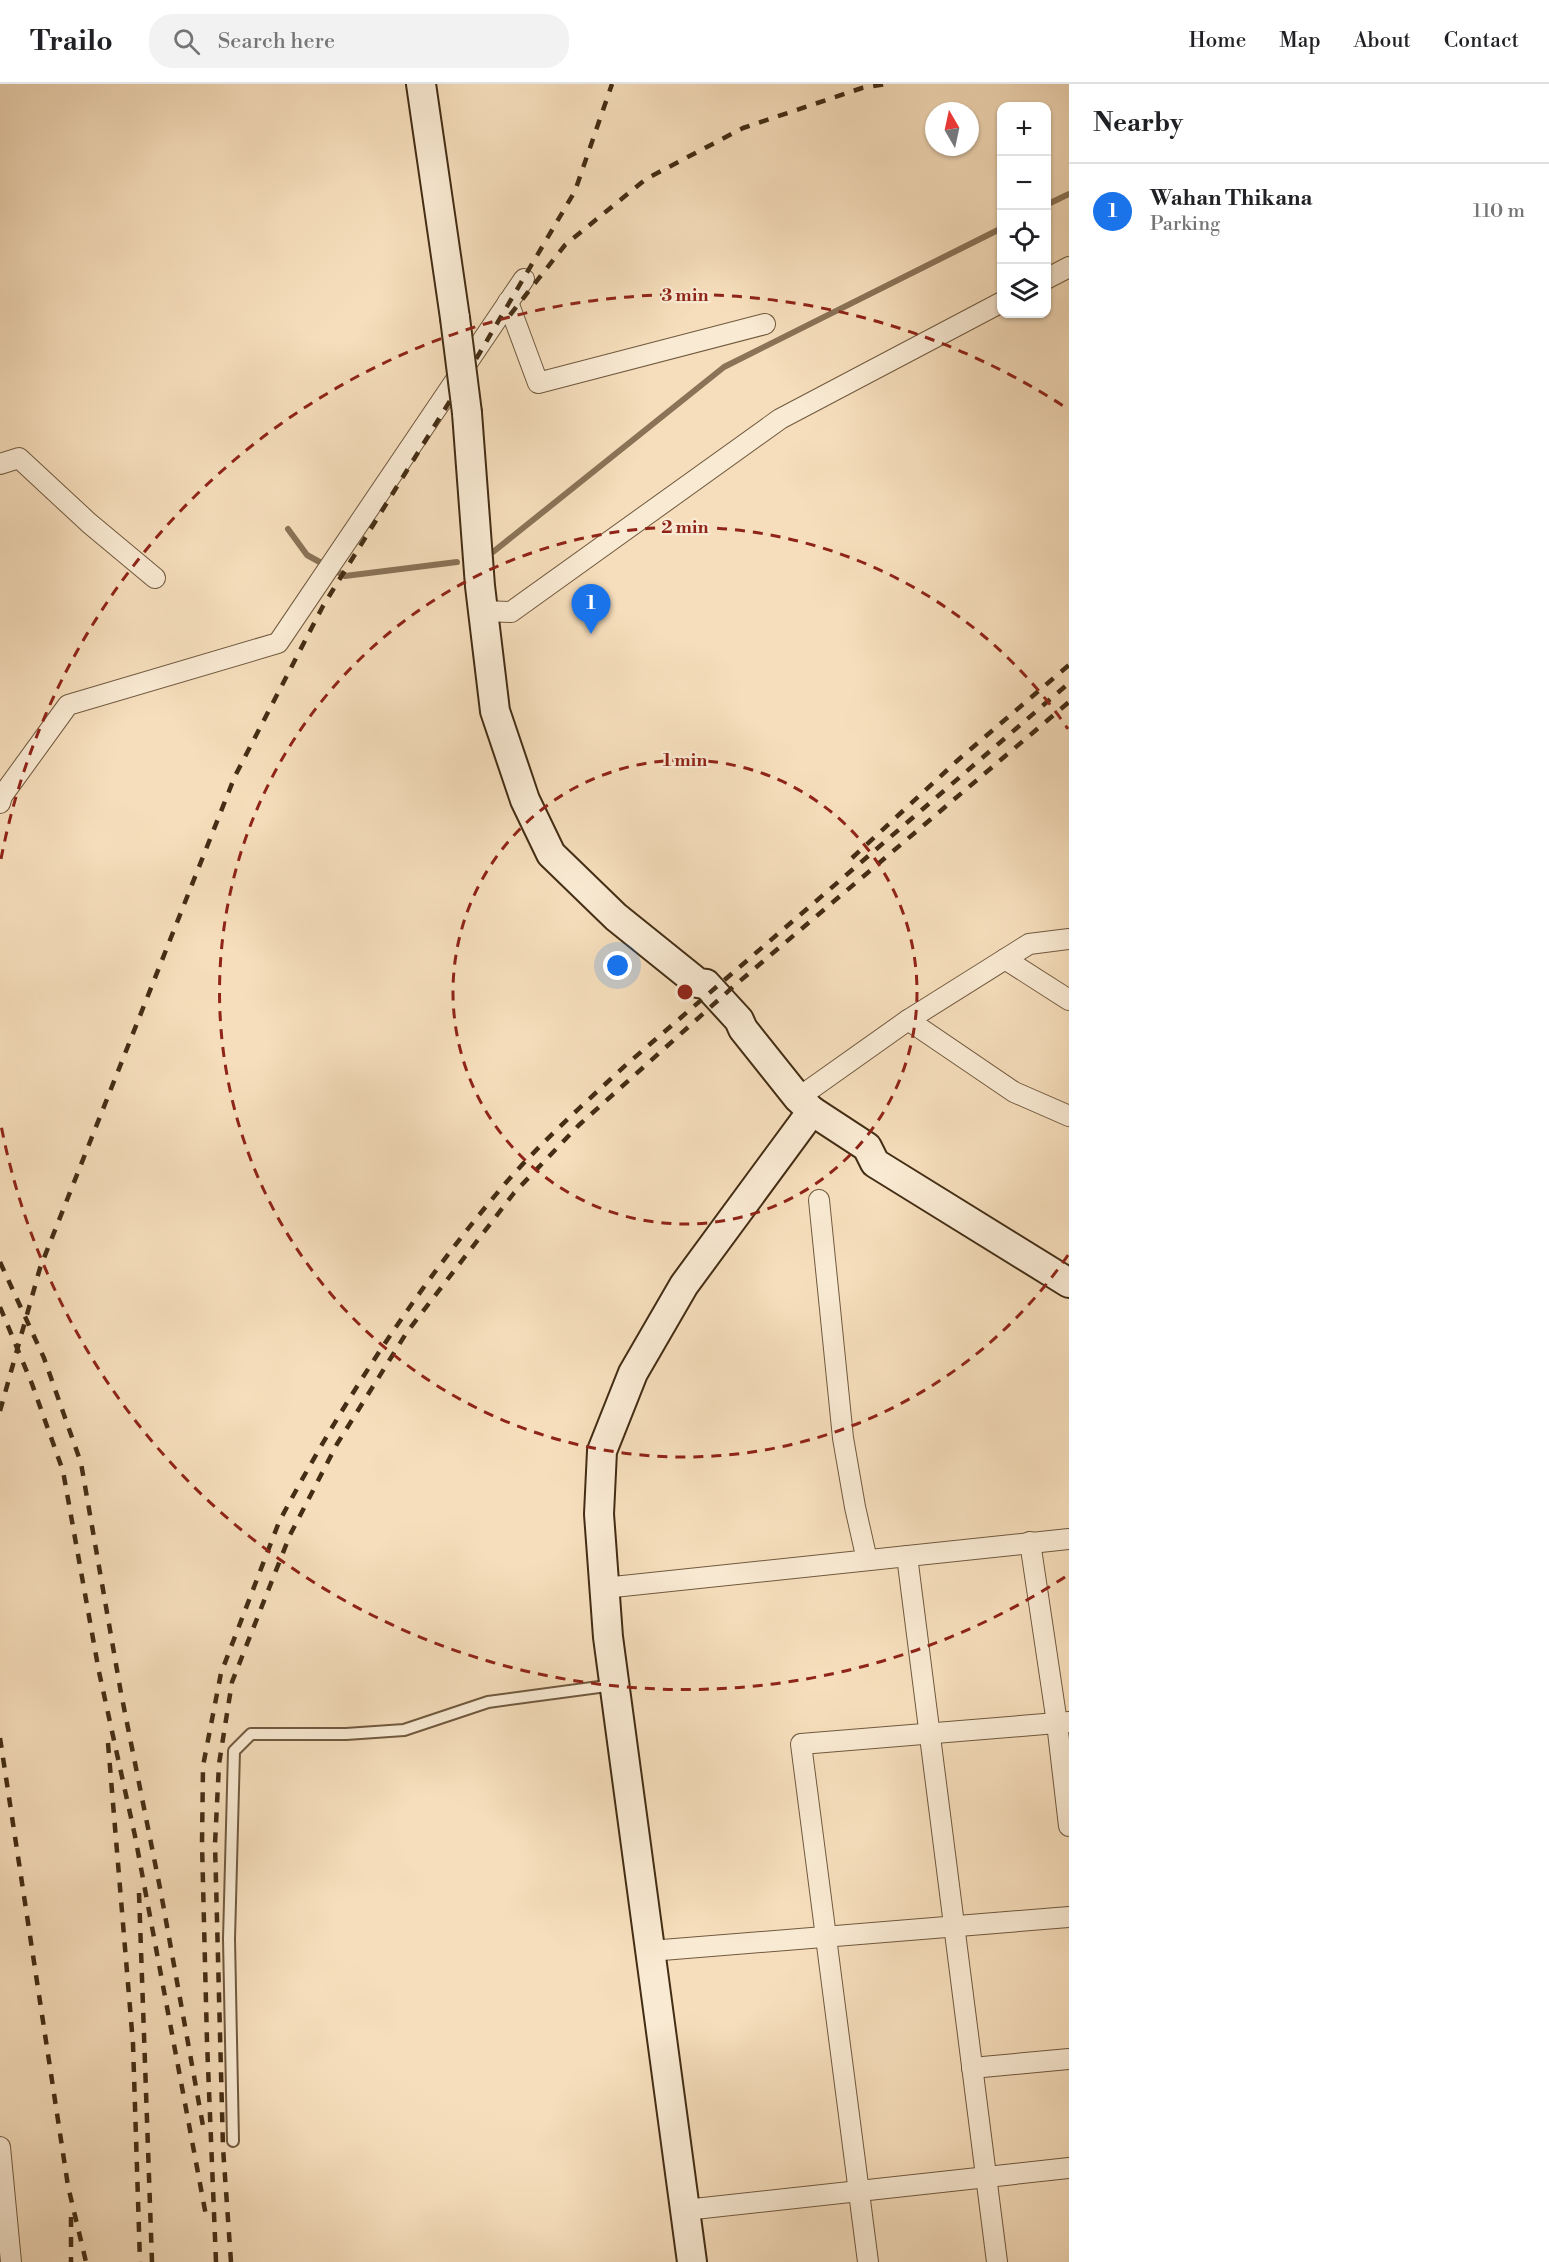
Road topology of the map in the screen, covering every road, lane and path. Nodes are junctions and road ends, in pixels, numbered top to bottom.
1 (421, 84) edge
2 (1069, 267) edge
3 (1051, 277) edge
4 (524, 279) dead end
5 (508, 302) junction
6 (997, 305) edge
7 (765, 324) dead end
8 (0, 464) edge
9 (155, 578) dead end
10 (483, 611) junction
11 (0, 803) edge
12 (1069, 939) edge
13 (1005, 959) junction
14 (1069, 1000) edge
15 (908, 1020) junction
16 (805, 1104) junction
17 (1069, 1116) edge
18 (867, 1147) junction
19 (819, 1200) dead end
20 (1069, 1264) edge
21 (1069, 1283) edge
22 (1069, 1539) edge
23 (1030, 1542) junction
24 (907, 1556) junction
25 (867, 1560) junction
26 (604, 1588) junction
27 (614, 1685) junction
28 (1063, 1722) edge
29 (929, 1734) junction
30 (1069, 1826) edge
31 (1069, 1917) edge
32 (954, 1927) junction
33 (827, 1937) junction
34 (650, 1951) junction
35 (1069, 2059) edge
36 (972, 2068) junction
37 (233, 2141) dead end
38 (0, 2147) edge
39 (1069, 2168) edge
40 (987, 2178) junction
41 (859, 2192) junction
42 (685, 2210) junction
43 (11, 2262) edge
44 (692, 2262) edge
45 (868, 2262) edge
46 (997, 2262) edge

1 - 10 main road, bridge
2 - 3 street
4 - 5 street
5 - 7 street
5 - 11 street
6 - 10 street
8 - 9 street
10 - 16 main road
12 - 13 street
13 - 14 street
13 - 15 street
15 - 16 street
15 - 17 street
16 - 18 main road
16 - 26 main road
18 - 20 main road
18 - 21 main road
19 - 25 street
22 - 23 street
23 - 24 street
23 - 28 street
24 - 25 street
24 - 29 street
25 - 26 street
26 - 27 main road
27 - 34 main road
27 - 37 lane
28 - 29 street
28 - 30 street
29 - 32 street
29 - 33 street
31 - 32 street
32 - 33 street
32 - 36 street
33 - 34 street
33 - 41 street
34 - 42 main road
35 - 36 street
36 - 40 street
38 - 43 street
39 - 40 street
40 - 41 street
40 - 46 street
41 - 42 street
41 - 45 street
42 - 44 main road

